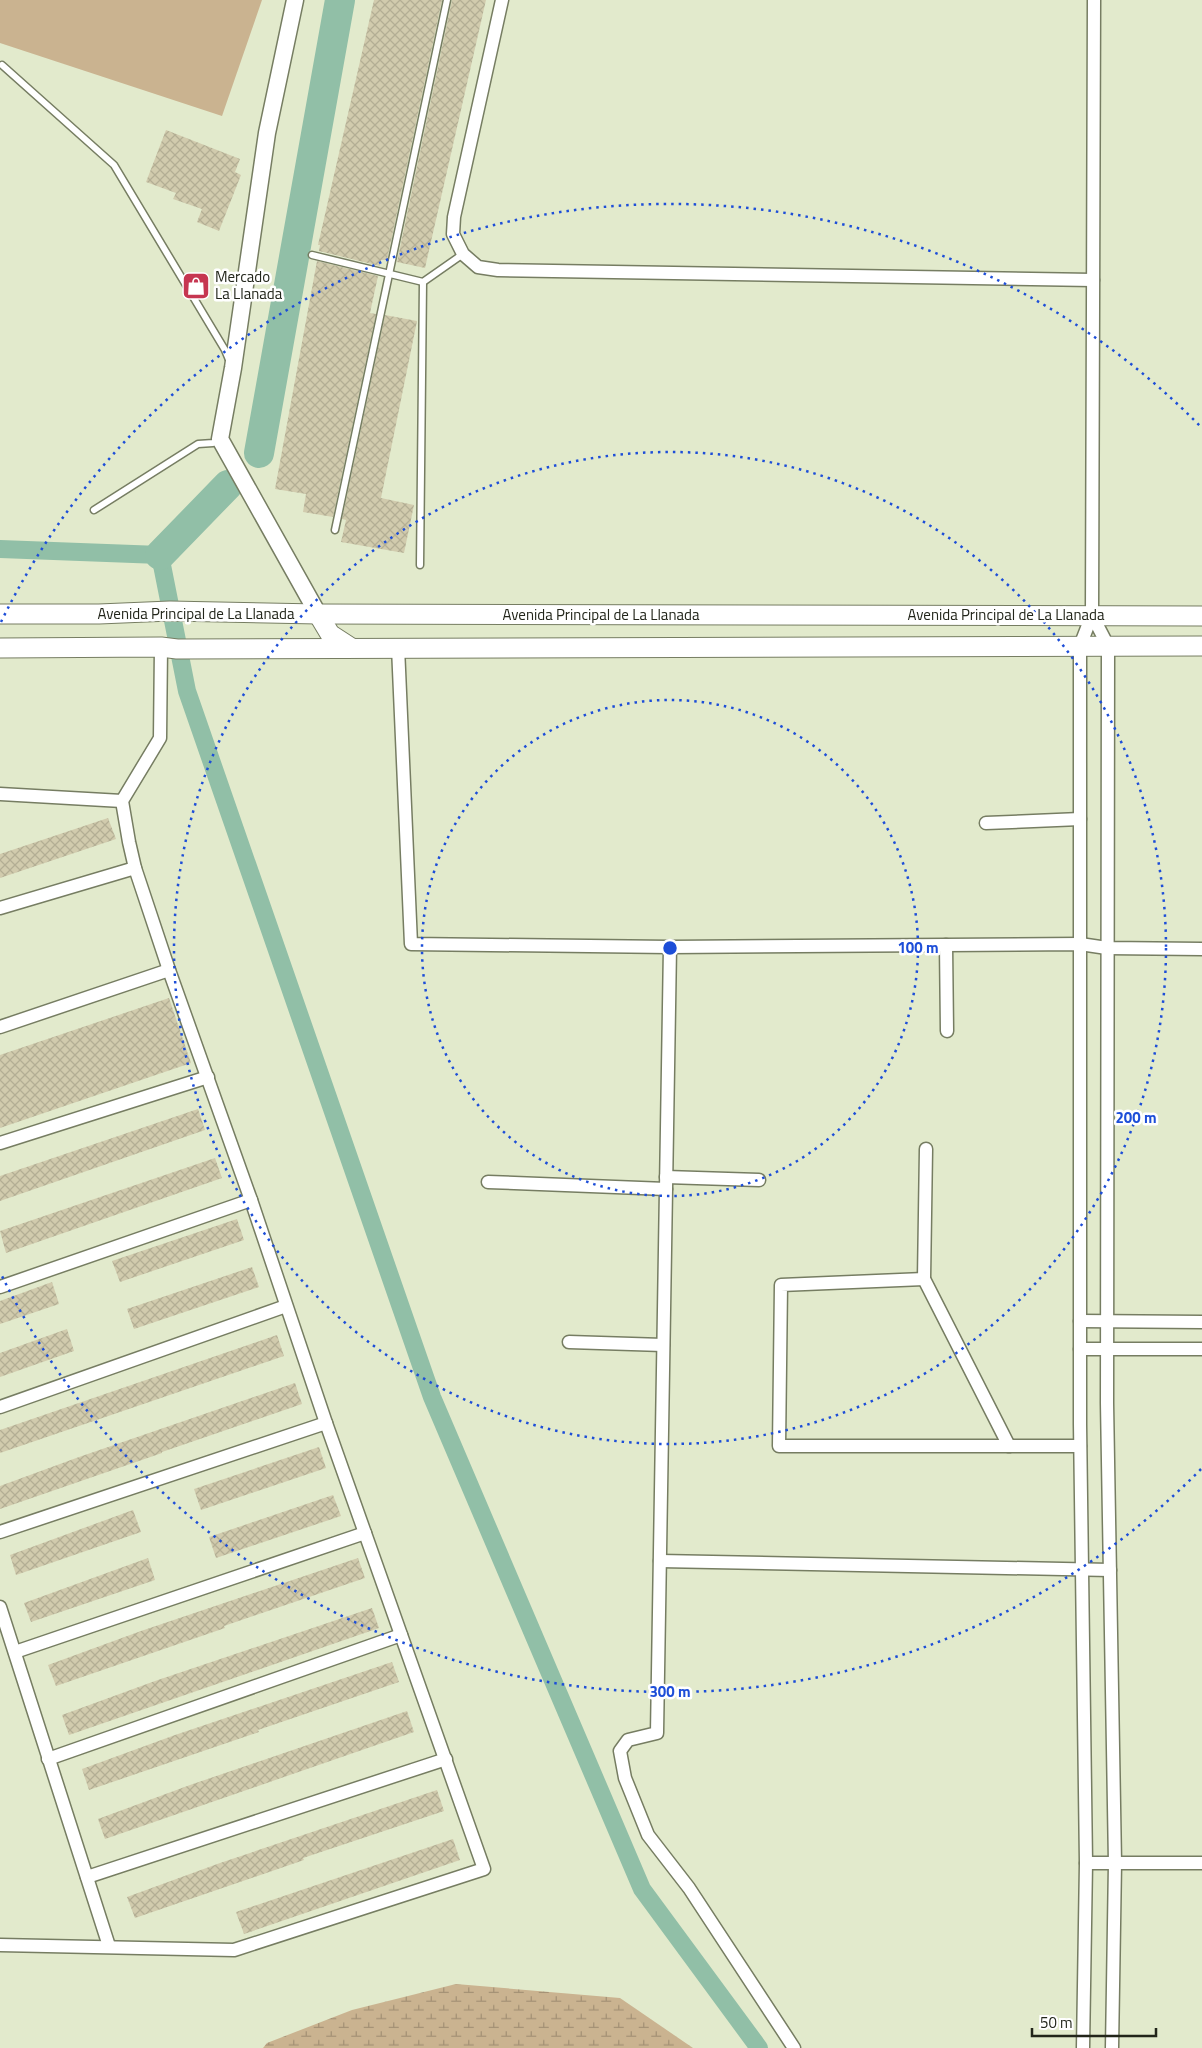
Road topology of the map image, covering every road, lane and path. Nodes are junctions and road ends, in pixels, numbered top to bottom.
1 (295, 0) edge
2 (448, 0) edge
3 (502, 0) edge
4 (1094, 0) edge
5 (2, 65) dead end
6 (463, 254) junction
7 (312, 255) dead end
8 (388, 273) junction
9 (1093, 280) junction
10 (423, 282) junction
11 (233, 368) junction
12 (220, 439) junction
13 (94, 510) dead end
14 (335, 530) dead end
15 (420, 565) dead end
16 (0, 614) edge
17 (318, 614) junction
18 (1092, 615) junction
19 (1202, 616) edge
20 (1080, 646) junction
21 (1108, 646) junction
22 (1202, 646) edge
23 (161, 647) junction
24 (297, 647) junction
25 (350, 647) junction
26 (398, 647) junction
27 (0, 648) edge
28 (0, 794) edge
29 (122, 801) junction
30 (1080, 819) junction
31 (986, 823) dead end
32 (135, 868) junction
33 (0, 908) edge
34 (1080, 944) junction
35 (946, 945) junction
36 (670, 947) junction
37 (1107, 948) junction
38 (1202, 949) edge
39 (169, 970) junction
40 (0, 1027) edge
41 (947, 1031) dead end
42 (208, 1077) junction
43 (0, 1143) edge
44 (926, 1149) dead end
45 (760, 1180) dead end
46 (488, 1182) dead end
47 (666, 1183) junction
48 (251, 1200) junction
49 (924, 1279) junction
50 (0, 1288) edge
51 (286, 1306) junction
52 (1080, 1321) junction
53 (1107, 1321) junction
54 (1202, 1322) edge
55 (569, 1342) dead end
56 (663, 1346) junction
57 (1080, 1349) junction
58 (1107, 1349) junction
59 (1202, 1349) edge
60 (0, 1407) edge
61 (326, 1423) junction
62 (1008, 1446) junction
63 (1080, 1446) junction
64 (0, 1532) edge
65 (365, 1533) junction
66 (660, 1561) junction
67 (1081, 1568) junction
68 (1110, 1570) junction
69 (0, 1608) edge
70 (401, 1635) junction
71 (16, 1652) junction
72 (48, 1759) junction
73 (446, 1759) junction
74 (1086, 1863) junction
75 (1115, 1863) junction
76 (1202, 1863) edge
77 (87, 1877) junction
78 (0, 1945) edge
79 (109, 1946) junction
80 (794, 2048) edge
81 (1084, 2048) edge
82 (1112, 2048) edge

1 - 11 street
2 - 8 lane
3 - 6 street
4 - 9 street
5 - 11 lane
6 - 9 street
6 - 10 lane
7 - 8 lane
8 - 10 lane
8 - 14 lane
9 - 18 street
10 - 15 lane
11 - 12 street
12 - 13 lane
12 - 17 street
16 - 17 main road, Avenida Principal de La Llanada
17 - 18 main road, Avenida Principal de La Llanada
17 - 24 main road
17 - 25 main road
18 - 19 main road, Avenida Principal de La Llanada
18 - 20 street
18 - 21 street
20 - 21 main road
20 - 26 main road
20 - 30 street
21 - 22 main road
21 - 37 street
23 - 24 main road
23 - 27 main road
23 - 29 street
24 - 25 main road
25 - 26 main road
26 - 36 street
28 - 29 street
29 - 32 street
30 - 31 street
30 - 34 street
32 - 33 street
32 - 39 street
34 - 35 street
34 - 37 street
34 - 52 street
35 - 36 street
35 - 41 street
36 - 47 street
37 - 38 street
37 - 53 street
39 - 40 street
39 - 42 street
42 - 43 street
42 - 48 street
44 - 49 street
45 - 47 street
46 - 47 street
47 - 56 street
48 - 50 street
48 - 51 street
49 - 62 street
49 - 62 street
51 - 60 street
51 - 61 street
52 - 53 street
52 - 57 street
53 - 54 street
53 - 58 street
55 - 56 street
56 - 66 street
57 - 58 street
57 - 63 street
58 - 59 street
58 - 68 street
61 - 64 street
61 - 65 street
62 - 63 street
63 - 67 street
65 - 70 street
65 - 71 street
66 - 67 street
66 - 80 street
67 - 68 street
67 - 74 street
68 - 75 street
69 - 71 street
70 - 72 street
70 - 73 street
71 - 72 street
72 - 77 street
73 - 77 street
73 - 79 street
74 - 75 street
74 - 81 street
75 - 76 street
75 - 82 street
77 - 79 street
78 - 79 street

